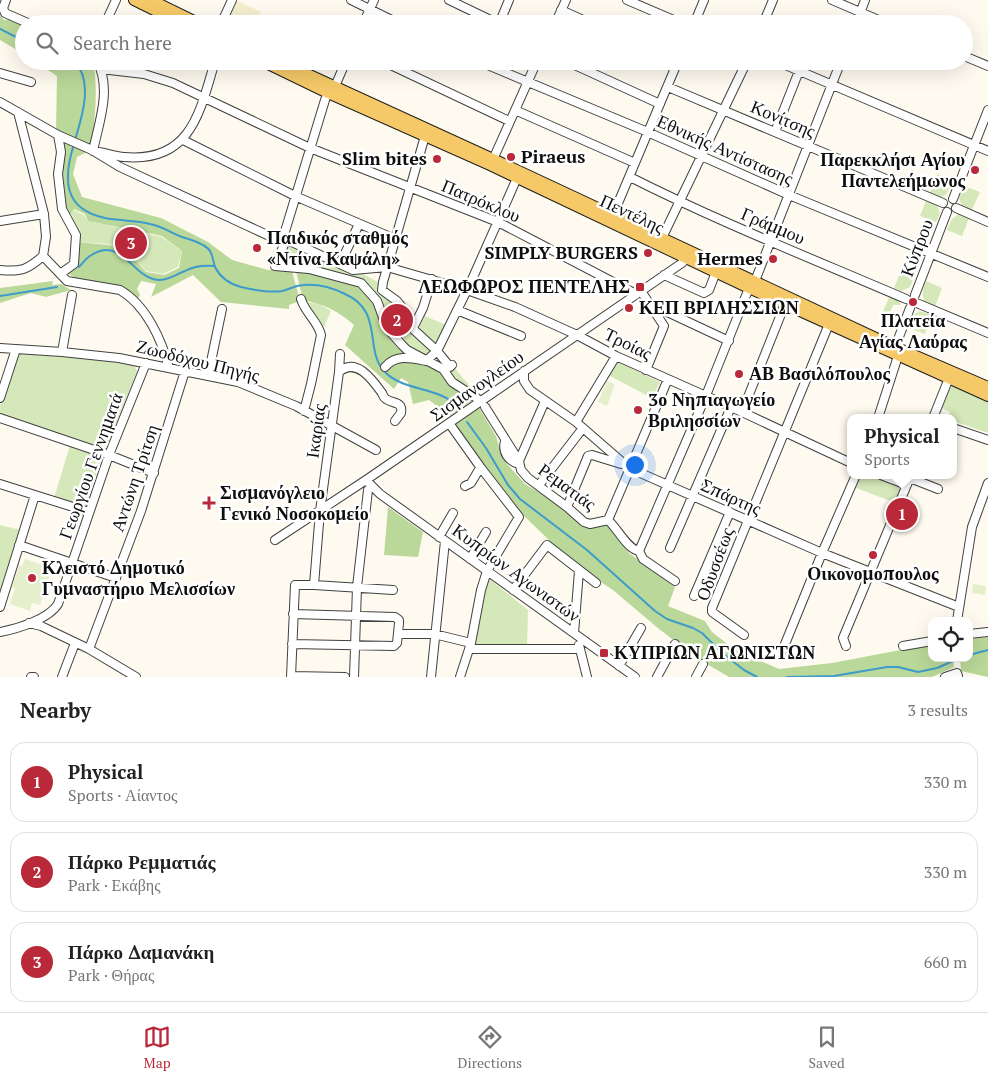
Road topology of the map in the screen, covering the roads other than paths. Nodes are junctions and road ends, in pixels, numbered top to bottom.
1 (6, 0) edge
2 (116, 0) edge
3 (134, 0) edge
4 (151, 0) edge
5 (232, 0) edge
6 (351, 0) edge
7 (374, 0) edge
8 (449, 0) edge
9 (508, 0) edge
10 (566, 0) edge
11 (627, 0) edge
12 (704, 0) edge
13 (773, 0) edge
14 (832, 0) edge
15 (865, 0) edge
16 (370, 9) junction
17 (561, 10) junction
18 (860, 12) junction
19 (110, 15) edge
20 (165, 15) edge
21 (182, 15) edge
22 (225, 15) edge
23 (368, 15) edge
24 (382, 15) edge
25 (480, 15) edge
26 (502, 15) edge
27 (559, 15) edge
28 (572, 15) edge
29 (662, 15) edge
30 (698, 15) edge
31 (767, 15) edge
32 (859, 15) edge
33 (867, 15) edge
34 (15, 17) edge
35 (973, 60) edge
36 (988, 66) edge
37 (101, 70) edge
38 (124, 70) edge
39 (212, 70) edge
40 (283, 70) edge
41 (295, 70) edge
42 (341, 70) edge
43 (401, 70) edge
44 (500, 70) edge
45 (533, 70) edge
46 (586, 70) edge
47 (673, 70) edge
48 (743, 70) edge
49 (838, 70) edge
50 (799, 71) joint
51 (0, 72) edge
52 (528, 81) junction
53 (31, 82) dead end
54 (832, 85) junction
55 (668, 87) junction
56 (331, 90) junction
57 (204, 97) junction
58 (0, 102) edge
59 (660, 104) junction
60 (515, 110) junction
61 (723, 110) junction
62 (988, 110) edge
63 (18, 112) junction
64 (509, 121) junction
65 (648, 132) junction
66 (775, 132) junction
67 (59, 135) junction
68 (425, 136) junction
69 (183, 140) junction
70 (974, 145) junction
71 (808, 146) junction
72 (310, 148) junction
73 (93, 150) junction
74 (988, 151) edge
75 (701, 156) junction
76 (122, 157) junction
77 (492, 160) junction
78 (635, 163) junction
79 (120, 167) junction
80 (630, 177) junction
81 (517, 178) junction
82 (410, 188) junction
83 (789, 195) junction
84 (295, 196) junction
85 (953, 199) junction
86 (680, 201) junction
87 (943, 203) junction
88 (956, 208) junction
89 (947, 212) junction
90 (44, 214) junction
91 (613, 215) junction
92 (0, 221) edge
93 (498, 222) junction
94 (988, 222) edge
95 (359, 224) junction
96 (662, 238) junction
97 (284, 239) junction
98 (395, 239) junction
99 (770, 241) junction
100 (931, 254) junction
101 (689, 255) junction
102 (43, 256) junction
103 (331, 260) junction
104 (340, 264) junction
105 (385, 269) junction
106 (0, 270) edge
107 (353, 270) junction
108 (716, 272) junction
109 (325, 273) junction
110 (664, 275) junction
111 (63, 276) junction
112 (988, 278) edge
113 (432, 279) junction
114 (349, 281) junction
115 (57, 284) dead end
116 (752, 284) junction
117 (382, 290) junction
118 (467, 290) junction
119 (638, 293) junction
120 (72, 295) dead end
121 (915, 295) junction
122 (374, 297) junction
123 (301, 299) dead end
124 (906, 299) junction
125 (649, 303) junction
126 (785, 304) junction
127 (919, 304) junction
128 (222, 308) dead end
129 (910, 308) junction
130 (457, 310) junction
131 (829, 324) junction
132 (413, 328) junction
133 (988, 333) edge
134 (577, 335) junction
135 (520, 336) dead end
136 (729, 341) junction
137 (0, 348) edge
138 (16, 349) junction
139 (897, 351) junction
140 (62, 352) junction
141 (437, 352) junction
142 (340, 354) dead end
143 (616, 356) junction
144 (426, 361) junction
145 (146, 363) junction
146 (452, 365) dead end
147 (386, 367) dead end
148 (169, 368) junction
149 (646, 370) junction
150 (185, 371) junction
151 (339, 372) junction
152 (524, 372) junction
153 (208, 376) junction
154 (948, 378) junction
155 (668, 379) junction
156 (988, 387) edge
157 (988, 396) edge
158 (706, 397) junction
159 (0, 398) edge
160 (545, 401) junction
161 (483, 404) junction
162 (731, 407) junction
163 (304, 411) junction
164 (742, 412) junction
165 (879, 414) edge
166 (934, 414) edge
167 (0, 418) edge
168 (395, 420) dead end
169 (576, 422) junction
170 (449, 423) junction
171 (332, 427) junction
172 (583, 428) junction
173 (957, 429) edge
174 (786, 433) junction
175 (988, 440) edge
176 (376, 450) dead end
177 (109, 455) junction
178 (847, 461) edge
179 (519, 462) junction
180 (626, 466) junction
181 (480, 468) junction
182 (154, 473) junction
183 (377, 473) junction
184 (854, 479) edge
185 (910, 479) edge
186 (364, 482) junction
187 (988, 483) edge
188 (0, 484) edge
189 (539, 485) junction
190 (465, 486) dead end
191 (668, 486) junction
192 (938, 489) dead end
193 (368, 490) junction
194 (378, 492) junction
195 (35, 495) junction
196 (692, 496) junction
197 (985, 498) edge
198 (567, 507) junction
199 (320, 511) junction
200 (89, 512) junction
201 (730, 512) junction
202 (452, 513) dead end
203 (608, 520) junction
204 (748, 520) junction
205 (486, 532) dead end
206 (442, 539) junction
207 (275, 540) dead end
208 (19, 545) junction
209 (670, 548) dead end
210 (639, 551) junction
211 (822, 552) junction
212 (470, 559) junction
213 (72, 563) junction
214 (487, 571) junction
215 (579, 571) junction
216 (870, 571) junction
217 (116, 578) junction
218 (675, 581) dead end
219 (596, 583) dead end
220 (314, 585) junction
221 (357, 587) junction
222 (393, 590) dead end
223 (513, 590) junction
224 (694, 596) dead end
225 (959, 606) junction
226 (0, 607) edge
227 (293, 614) junction
228 (355, 616) junction
229 (958, 617) edge
230 (30, 623) junction
231 (641, 628) dead end
232 (0, 632) edge
233 (988, 632) edge
234 (398, 634) junction
235 (434, 634) junction
236 (973, 634) edge
237 (576, 635) junction
238 (744, 635) dead end
239 (928, 642) edge
240 (75, 643) junction
241 (292, 644) junction
242 (675, 644) dead end
243 (354, 645) junction
244 (470, 646) junction
245 (846, 646) dead end
246 (903, 646) dead end
247 (89, 649) junction
248 (580, 649) junction
249 (783, 649) dead end
250 (703, 664) dead end
251 (619, 666) junction
252 (291, 676) edge
253 (62, 677) edge
254 (136, 677) edge
255 (345, 677) edge
256 (354, 677) edge
257 (431, 677) edge
258 (460, 677) edge
259 (587, 677) edge
260 (635, 677) edge
261 (657, 677) edge
262 (696, 677) edge
263 (944, 677) edge
264 (960, 677) edge

1 - 34 street
2 - 19 street
3 - 20 main road
4 - 21 main road
5 - 22 street
6 - 16 street
7 - 16 street
8 - 25 street
9 - 26 street
10 - 17 street
11 - 29 street
12 - 30 street
13 - 31 street
14 - 18 street
15 - 18 street
16 - 23 street
16 - 24 street
17 - 27 street
17 - 28 street
18 - 32 street
18 - 33 street
35 - 36 street
37 - 73 street
38 - 57 street, Πατρόκλου
39 - 57 street
40 - 56 main road, Πεντέλης
41 - 56 main road, Πεντέλης
42 - 56 street
43 - 64 street
44 - 52 street, Εθνικής Αντίστασης
45 - 52 street
46 - 59 street
47 - 55 street
48 - 61 street
49 - 54 street
50 - 54 street
50 - 66 street
51 - 53 street
52 - 60 street
52 - 65 street, Εθνικής Αντίστασης
54 - 70 street
54 - 71 street
55 - 59 street
55 - 61 street, Κονίτσης
56 - 68 main road, Πεντέλης
56 - 72 street
56 - 77 main road, Πεντέλης
57 - 69 street
57 - 72 street, Πατρόκλου
58 - 63 street
59 - 65 street
60 - 64 street
60 - 78 street
61 - 66 street, Κονίτσης
61 - 75 street
62 - 70 street
63 - 67 street
63 - 90 street
64 - 77 street
65 - 75 street, Εθνικής Αντίστασης
65 - 78 street
66 - 71 street, Κονίτσης
67 - 73 street
67 - 111 street
68 - 77 main road, Πεντέλης
68 - 82 street
69 - 76 street
69 - 84 street
70 - 74 street
70 - 85 street
71 - 83 street
71 - 87 street, Κονίτσης
72 - 82 street, Πατρόκλου
72 - 84 street
73 - 76 street
73 - 79 street
75 - 83 street, Εθνικής Αντίστασης
75 - 86 street
76 - 79 street
77 - 81 main road, Πεντέλης
77 - 91 main road, Πεντέλης
78 - 80 street
79 - 97 street
80 - 86 street, Γράμμου
80 - 91 street
81 - 93 street
81 - 101 main road, Πεντέλης
82 - 93 street, Πατρόκλου
82 - 98 street
83 - 99 street
83 - 100 street, Εθνικής Αντίστασης
84 - 95 street
84 - 97 street
85 - 87 street
85 - 88 street
86 - 96 street
86 - 99 street, Γράμμου
87 - 89 street
88 - 89 street
88 - 94 street
89 - 100 street, Κύπρου
90 - 92 street
90 - 102 street
91 - 96 main road, Πεντέλης
93 - 118 street
93 - 119 street, Πατρόκλου
95 - 98 street
95 - 104 street
96 - 101 main road, Πεντέλης
97 - 103 street
97 - 109 street
98 - 105 street
99 - 116 street
99 - 124 street, Γράμμου
100 - 112 street, Εθνικής Αντίστασης
100 - 121 street, Κύπρου
101 - 108 main road, Πεντέλης
101 - 110 street, Σισμανογλείου
101 - 116 main road, Πεντέλης
102 - 106 street
102 - 111 street
103 - 104 street
103 - 109 street
104 - 107 street
105 - 107 street
105 - 113 street, Τροίας
105 - 117 street
107 - 114 street
108 - 110 street
108 - 116 main road, Πεντέλης
109 - 114 street
110 - 119 street, Σισμανογλείου
111 - 115 street
111 - 148 street
113 - 118 street, Τροίας
113 - 132 street
114 - 122 street
116 - 126 main road, Πεντέλης
116 - 136 street
116 - 139 main road, Πεντέλης
117 - 122 street
117 - 132 street
118 - 130 street
118 - 134 street, Τροίας
119 - 125 street
119 - 134 street, Σισμανογλείου
120 - 140 street
121 - 124 street
121 - 127 street
122 - 144 street
123 - 163 street
124 - 129 street
125 - 136 street
125 - 149 street
126 - 131 main road, Πεντέλης
126 - 164 street
127 - 129 street
127 - 133 street
128 - 153 street
129 - 139 street
130 - 135 street
130 - 141 street
131 - 139 main road, Πεντέλης
131 - 174 street, Οδυσσέως
132 - 141 street
134 - 143 street, Τροίας
134 - 152 street, Σισμανογλείου
136 - 158 street
137 - 138 street, Ζωοδόχου Πηγής
138 - 140 street, Ζωοδόχου Πηγής
138 - 159 street
139 - 154 main road, Πεντέλης
139 - 156 main road, Πεντέλης
139 - 165 street
140 - 145 street, Ζωοδόχου Πηγής
141 - 144 street
141 - 146 street
142 - 151 street, Ικαρίας
143 - 149 street, Τροίας
143 - 169 street
144 - 147 street
144 - 161 street
145 - 148 street, Ζωοδόχου Πηγής
145 - 177 street, Γεωργίου Γεννηματά
148 - 150 street, Ζωοδόχου Πηγής
149 - 155 street, Τροίας
150 - 153 street, Ζωοδόχου Πηγής
150 - 182 street, Αντώνη Τρίτση
151 - 168 street
151 - 171 street, Ικαρίας
152 - 160 street, Σπάρτης
152 - 161 street, Σισμανογλείου
153 - 163 street, Ζωοδόχου Πηγής
154 - 157 main road, Πεντέλης
154 - 166 street
155 - 158 street, Τροίας
155 - 180 street
158 - 162 street, Τροίας
158 - 191 street
160 - 169 street, Σπάρτης
160 - 179 street
161 - 170 street, Σισμανογλείου
161 - 179 street, Ρεματιάς
162 - 164 street, Τροίας
162 - 196 street
163 - 171 street, Ζωοδόχου Πηγής
164 - 174 street, Τροίας
167 - 177 street
169 - 172 street, Σπάρτης
170 - 181 street
170 - 183 street, Σισμανογλείου
171 - 176 street, Ζωοδόχου Πηγής
171 - 199 street, Ικαρίας
172 - 180 street, Σπάρτης
172 - 189 street
173 - 175 street
174 - 178 street, Τροίας
174 - 204 street, Οδυσσέως
177 - 182 street
177 - 200 street, Γεωργίου Γεννηματά
179 - 189 street, Ρεματιάς
180 - 191 street, Σπάρτης
180 - 198 street
180 - 203 street
181 - 190 street
181 - 214 street
182 - 217 street, Αντώνη Τρίτση
183 - 186 street, Σισμανογλείου
183 - 194 street
184 - 211 street
185 - 192 street
185 - 216 street
186 - 193 street
186 - 194 street, Κυπρίων Αγωνιστών
186 - 199 street, Σισμανογλείου
187 - 197 street
188 - 195 street
189 - 198 street, Ρεματιάς
191 - 196 street, Σπάρτης
191 - 210 street
193 - 194 street, Κυπρίων Αγωνιστών
193 - 221 street
194 - 206 street, Κυπρίων Αγωνιστών
195 - 200 street
195 - 208 street
196 - 201 street, Σπάρτης
196 - 209 street
197 - 225 street
198 - 203 street, Ρεματιάς
199 - 207 street, Σισμανογλείου
199 - 220 street, Ικαρίας
200 - 213 street, Γεωργίου Γεννηματά
201 - 204 street, Σπάρτης
201 - 224 street
202 - 206 street
203 - 210 street, Ρεματιάς
204 - 211 street, Σπάρτης
204 - 238 street, Οδυσσέως
205 - 212 street
206 - 212 street, Κυπρίων Αγωνιστών
206 - 235 street
208 - 213 street
208 - 226 street
210 - 218 street, Ρεματιάς
211 - 216 street, Σπάρτης
211 - 249 street
212 - 214 street, Κυπρίων Αγωνιστών
213 - 217 street
213 - 230 street, Γεωργίου Γεννηματά
214 - 223 street, Κυπρίων Αγωνιστών
214 - 244 street
215 - 219 street
215 - 223 street
215 - 237 street
216 - 225 street, Σπάρτης
216 - 245 street
217 - 247 street, Αντώνη Τρίτση
220 - 221 street
220 - 227 street
221 - 222 street
221 - 228 street
223 - 237 street, Κυπρίων Αγωνιστών
225 - 229 street
227 - 228 street
227 - 241 street
228 - 234 street
228 - 243 street
230 - 232 street, Γεωργίου Γεννηματά
230 - 240 street
231 - 251 street
233 - 236 street
234 - 235 street
234 - 243 street
235 - 244 street
235 - 257 street
237 - 248 street
237 - 251 street, Κυπρίων Αγωνιστών
239 - 246 street
240 - 247 street
240 - 253 street
241 - 243 street
241 - 252 street
242 - 261 street
243 - 256 street
244 - 248 street
244 - 258 street
247 - 254 street
248 - 259 street
250 - 262 street
251 - 260 street, Κυπρίων Αγωνιστών
252 - 255 street
263 - 264 street

